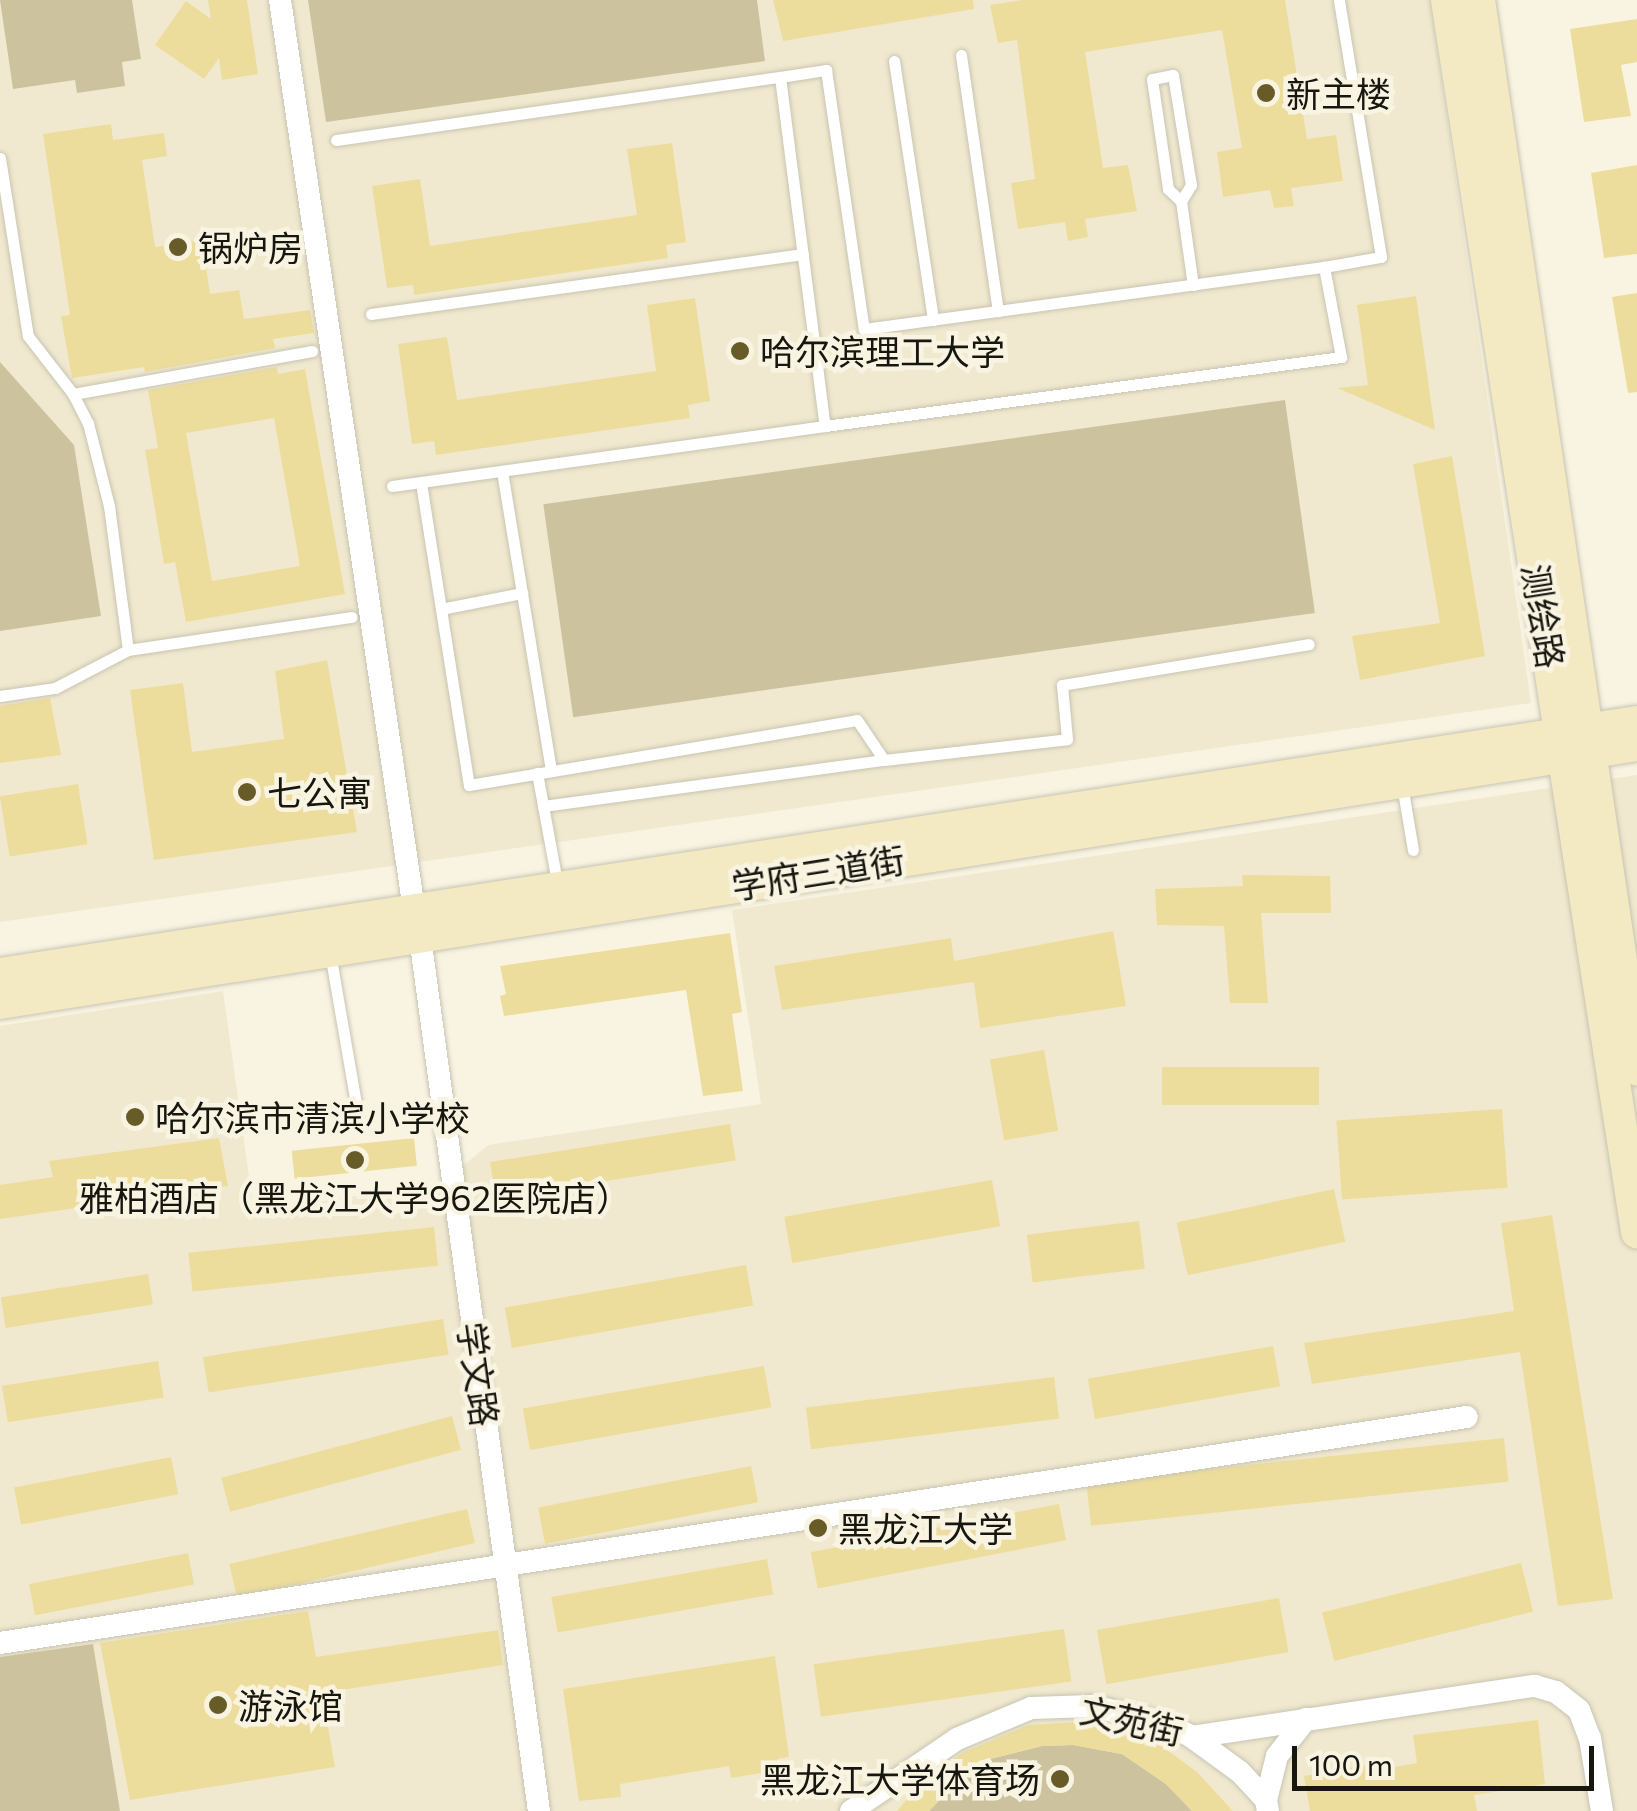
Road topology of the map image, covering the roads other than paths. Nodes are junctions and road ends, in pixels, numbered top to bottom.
1 (280, 0) edge
2 (1339, 0) edge
3 (1448, 0) edge
4 (1480, 0) edge
5 (961, 55) dead end
6 (894, 61) dead end
7 (780, 78) junction
8 (336, 140) dead end
9 (0, 158) edge
10 (1181, 201) junction
11 (802, 254) junction
12 (1324, 268) junction
13 (1193, 285) junction
14 (998, 311) junction
15 (371, 314) dead end
16 (933, 320) junction
17 (312, 352) dead end
18 (73, 394) junction
19 (825, 426) junction
20 (502, 471) junction
21 (420, 483) junction
22 (392, 486) dead end
23 (522, 593) junction
24 (441, 608) junction
25 (352, 617) dead end
26 (1309, 644) dead end
27 (128, 650) junction
28 (0, 696) edge
29 (1637, 722) edge
30 (1576, 743) junction
31 (1637, 745) edge
32 (884, 760) junction
33 (551, 770) junction
34 (536, 773) junction
35 (1402, 781) junction
36 (543, 806) junction
37 (1413, 850) dead end
38 (558, 886) junction
39 (417, 923) junction
40 (330, 948) junction
41 (0, 974) edge
42 (0, 1003) edge
43 (1637, 1069) edge
44 (359, 1121) dead end
45 (1637, 1232) edge
46 (1466, 1417) dead end
47 (506, 1568) junction
48 (0, 1643) edge
49 (1306, 1720) junction
50 (1192, 1737) junction
51 (1267, 1806) edge
52 (539, 1811) edge
53 (851, 1811) edge
54 (1602, 1811) edge

1 - 39 street, 学文路
2 - 12 lane
3 - 30 main road, 测绘路
4 - 30 main road, 测绘路
5 - 14 lane
6 - 16 lane
7 - 8 lane
7 - 11 lane
7 - 16 lane
9 - 18 lane
10 - 10 lane
10 - 13 lane
11 - 15 lane
11 - 19 lane
12 - 13 lane
12 - 19 lane
13 - 14 lane
14 - 16 lane
17 - 18 lane
18 - 27 lane
19 - 20 lane
20 - 21 lane
20 - 23 lane
21 - 22 lane
21 - 24 lane
23 - 24 lane
23 - 33 lane
24 - 34 lane
25 - 27 lane
26 - 32 lane
27 - 28 lane
29 - 30 main road, 学府三道街
30 - 31 main road, 学府三道街
30 - 35 main road, 学府三道街
30 - 38 main road, 学府三道街
30 - 43 main road, 测绘路
30 - 45 main road, 测绘路
32 - 33 lane
32 - 36 lane
33 - 34 lane
34 - 36 lane
35 - 37 lane
35 - 39 main road, 学府三道街
36 - 38 lane
38 - 39 main road, 学府三道街
39 - 40 main road, 学府三道街
39 - 41 main road, 学府三道街
39 - 47 street, 学文路
40 - 42 main road, 学府三道街
40 - 44 lane
46 - 47 street
47 - 48 street
47 - 52 street, 学文路
49 - 50 street, 文苑街
49 - 51 street
49 - 54 street, 文苑街
50 - 51 street
50 - 53 street, 文苑街

